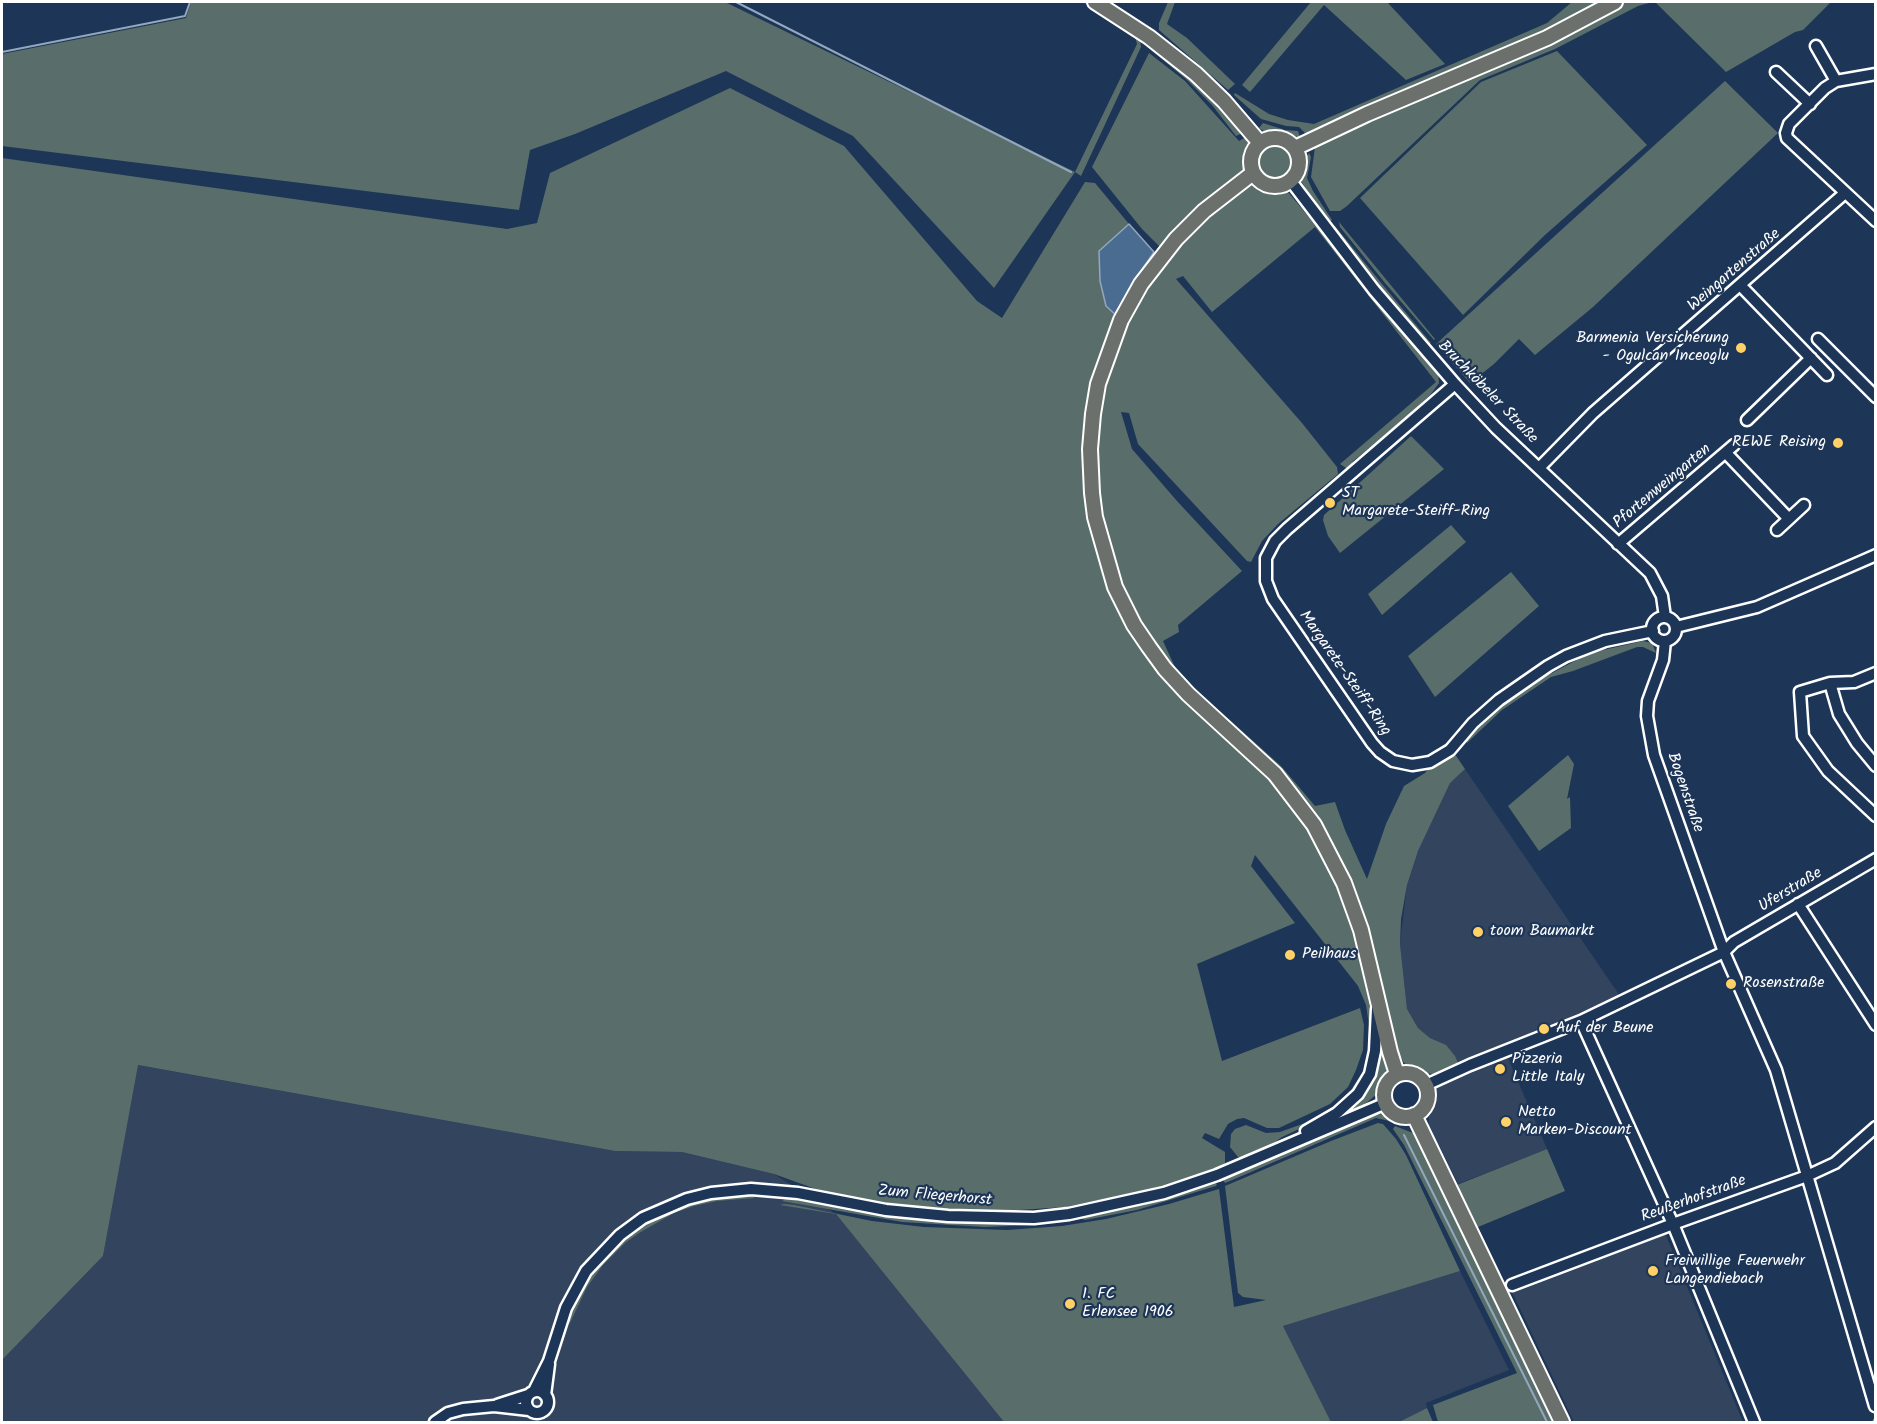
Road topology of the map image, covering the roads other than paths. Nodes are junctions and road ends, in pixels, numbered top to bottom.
1 (1095, 2) edge
2 (1616, 2) edge
3 (1816, 46) dead end
4 (1776, 72) dead end
5 (1875, 74) edge
6 (1836, 81) junction
7 (1810, 104) junction
8 (1260, 143) junction
9 (1295, 148) junction
10 (1253, 172) junction
11 (1290, 180) junction
12 (1845, 193) junction
13 (1875, 221) edge
14 (1741, 286) junction
15 (1818, 339) dead end
16 (1811, 358) junction
17 (1827, 375) dead end
18 (1455, 384) junction
19 (1875, 397) edge
20 (1747, 420) dead end
21 (1539, 468) junction
22 (1804, 505) dead end
23 (1789, 519) junction
24 (1777, 530) dead end
25 (1618, 544) junction
26 (1875, 555) edge
27 (1665, 617) junction
28 (1676, 627) junction
29 (1653, 631) junction
30 (1665, 641) junction
31 (1875, 673) edge
32 (1830, 683) junction
33 (1875, 766) edge
34 (1875, 816) edge
35 (1875, 860) edge
36 (1798, 904) junction
37 (1724, 952) junction
38 (1377, 999) junction
39 (1581, 1021) junction
40 (1875, 1025) edge
41 (1397, 1074) junction
42 (1426, 1085) junction
43 (1386, 1103) junction
44 (1414, 1115) junction
45 (1875, 1127) edge
46 (1276, 1150) junction
47 (1808, 1176) junction
48 (1673, 1224) junction
49 (1512, 1285) dead end
50 (536, 1394) junction
51 (494, 1406) junction
52 (1875, 1406) edge
53 (546, 1408) junction
54 (531, 1411) junction
55 (435, 1422) edge
56 (538, 1422) edge
57 (548, 1422) edge
58 (1562, 1422) edge
59 (1754, 1422) edge

1 - 8 main road
2 - 9 main road
3 - 6 street
4 - 7 street
5 - 6 street
6 - 7 street
7 - 12 street
8 - 9 main road
8 - 10 main road
9 - 11 main road
10 - 11 main road
10 - 38 main road
11 - 18 street, Bruchköbeler Straße
12 - 13 street
12 - 14 street, Weingartenstraße
14 - 16 street
14 - 21 street, Weingartenstraße
15 - 19 street
16 - 17 street
16 - 20 street
18 - 21 street, Bruchköbeler Straße
18 - 29 street, Margarete-Steiff-Ring
21 - 25 street, Bruchköbeler Straße
22 - 23 street
23 - 24 street
23 - 25 street, Pfortenweingarten
25 - 27 street, Bruchköbeler Straße
26 - 28 street
27 - 28 street
27 - 29 street
28 - 30 street
29 - 30 street
30 - 37 street, Bogenstraße
31 - 32 street
32 - 33 street
32 - 34 street
35 - 36 street, Uferstraße
36 - 37 street, Uferstraße
36 - 40 street
37 - 39 street
37 - 47 street
38 - 41 main road
38 - 46 street
39 - 42 street
39 - 48 street
41 - 42 main road
41 - 43 main road
42 - 44 main road
43 - 44 main road
43 - 46 street, Zum Fliegerhorst
44 - 58 main road
45 - 47 street, Reußerhofstraße
46 - 50 street, Zum Fliegerhorst
47 - 48 street, Reußerhofstraße
47 - 52 street
48 - 49 street, Reußerhofstraße
48 - 59 street
50 - 51 street
50 - 53 street
50 - 54 street
51 - 54 street
51 - 55 street
53 - 54 street
53 - 57 street
54 - 56 street

